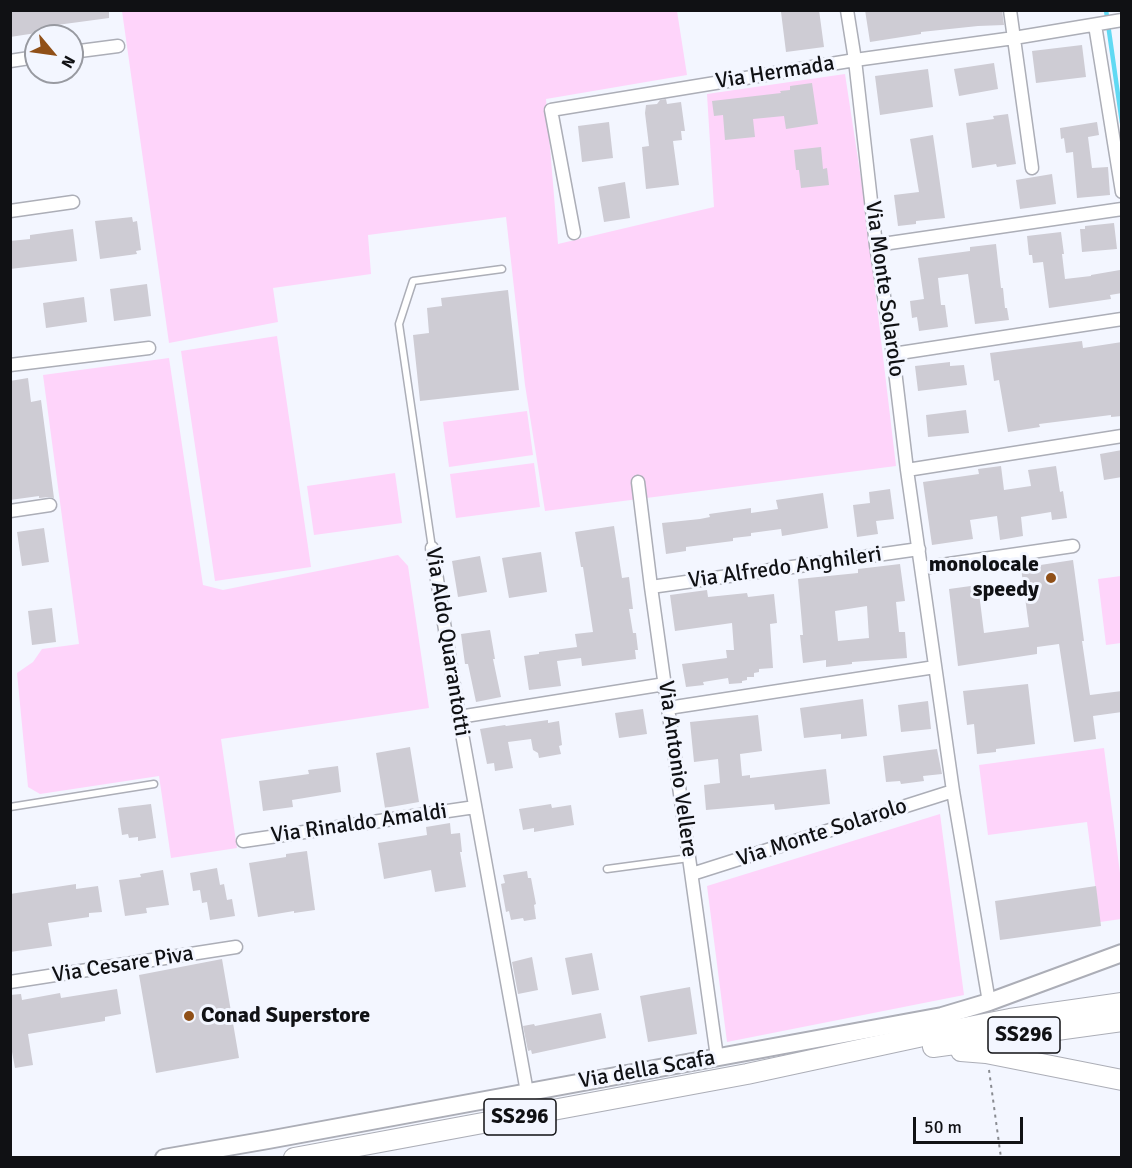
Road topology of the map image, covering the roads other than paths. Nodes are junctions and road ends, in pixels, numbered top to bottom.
1 (847, 10) edge
2 (1010, 10) edge
3 (1122, 20) edge
4 (1097, 24) junction
5 (1014, 38) junction
6 (118, 46) dead end
7 (84, 50) edge
8 (855, 60) junction
9 (1032, 168) dead end
10 (1122, 192) edge
11 (73, 201) dead end
12 (1122, 209) edge
13 (10, 211) edge
14 (574, 233) dead end
15 (876, 245) junction
16 (501, 268) dead end
17 (1122, 319) edge
18 (149, 348) dead end
19 (893, 354) junction
20 (10, 365) edge
21 (1122, 436) edge
22 (907, 470) junction
23 (638, 482) dead end
24 (50, 505) dead end
25 (10, 511) edge
26 (1073, 546) dead end
27 (432, 548) joint
28 (919, 549) junction
29 (921, 568) junction
30 (651, 587) junction
31 (935, 667) junction
32 (665, 684) junction
33 (668, 708) junction
34 (459, 717) junction
35 (154, 784) dead end
36 (953, 791) junction
37 (10, 807) edge
38 (475, 807) junction
39 (243, 841) dead end
40 (689, 858) junction
41 (607, 869) dead end
42 (692, 874) junction
43 (236, 947) dead end
44 (1122, 953) edge
45 (10, 982) edge
46 (989, 1002) junction
47 (1120, 1007) edge
48 (926, 1048) junction
49 (717, 1057) junction
50 (747, 1074) junction
51 (1122, 1080) edge
52 (527, 1092) junction
53 (164, 1158) edge
54 (294, 1158) edge

1 - 8 street, Via Monte Solarolo
2 - 5 street
3 - 4 street, Via Hermada
4 - 5 street, Via Hermada
4 - 10 street
5 - 8 street, Via Hermada
5 - 9 street
6 - 7 street
8 - 14 street, Via Hermada
8 - 15 street, Via Monte Solarolo
11 - 13 street
12 - 15 street
15 - 19 street, Via Monte Solarolo
16 - 27 lane, Via Aldo Quarantotti
17 - 19 street
18 - 20 street
19 - 22 street, Via Monte Solarolo
21 - 22 street
22 - 28 street, Via Monte Solarolo
23 - 30 street, Via Antonio Vellere
24 - 25 street
26 - 29 street
27 - 34 street, Via Aldo Quarantotti
28 - 29 street, Via Monte Solarolo
28 - 30 street, Via Alfredo Anghileri
29 - 31 street, Via Monte Solarolo
30 - 32 street, Via Antonio Vellere
31 - 33 street
31 - 36 street, Via Monte Solarolo
32 - 33 street, Via Antonio Vellere
32 - 34 street
33 - 40 street, Via Antonio Vellere
34 - 38 street, Via Aldo Quarantotti
35 - 37 lane
36 - 42 street, Via Monte Solarolo
36 - 46 street, Via Monte Solarolo
38 - 39 street, Via Rinaldo Amaldi
38 - 52 street, Via Aldo Quarantotti
40 - 41 lane
40 - 42 street, Via Antonio Vellere
42 - 49 street, Via Antonio Vellere
43 - 45 street, Via Cesare Piva
44 - 46 street, Via della Scafa
46 - 49 street, Via della Scafa
47 - 48 main road, SS296
47 - 50 main road, SS296
48 - 50 main road, SS296
48 - 51 main road
49 - 52 street, Via della Scafa
50 - 54 main road, SS296
52 - 53 street, Via della Scafa

